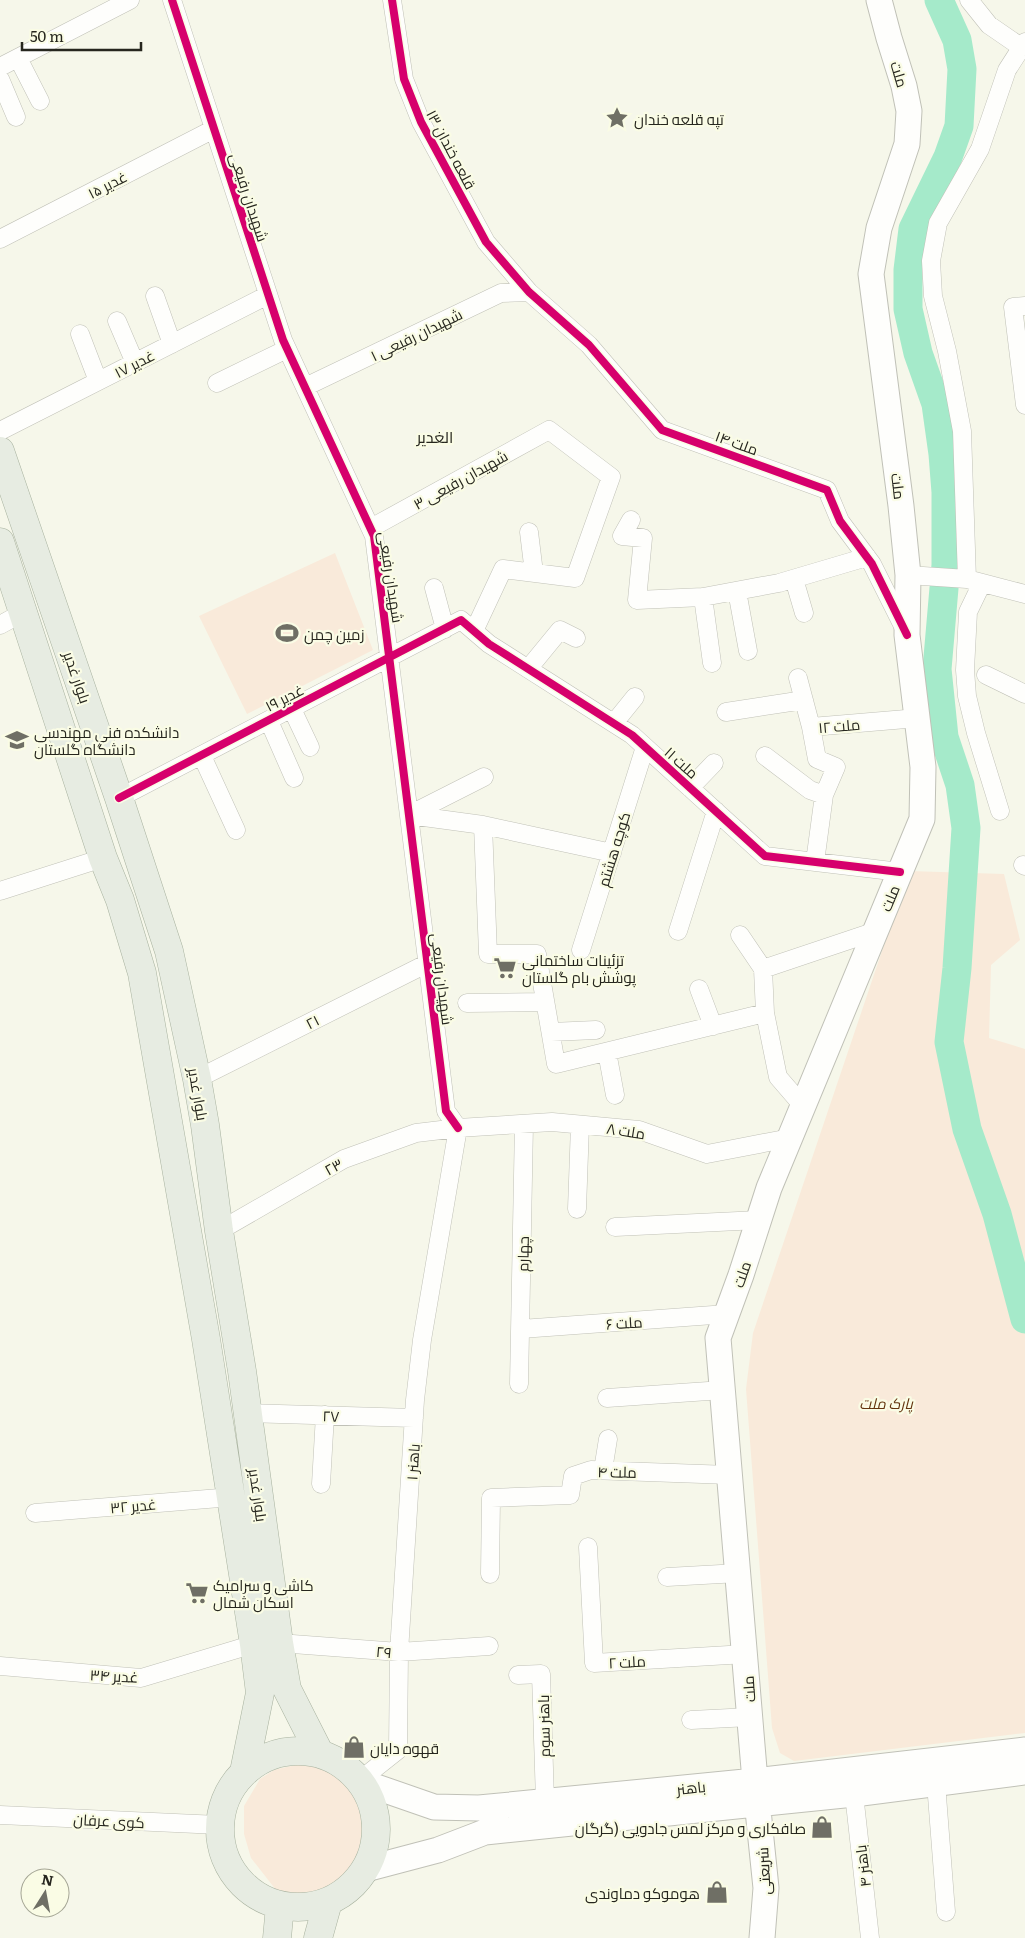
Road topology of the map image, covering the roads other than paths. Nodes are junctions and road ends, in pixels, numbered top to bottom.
1 (130, 0) edge
2 (172, 0) edge
3 (392, 0) edge
4 (879, 0) edge
5 (969, 0) edge
6 (1023, 45) edge
7 (18, 58) junction
8 (0, 67) edge
9 (0, 79) edge
10 (40, 101) dead end
11 (16, 117) dead end
12 (214, 129) junction
13 (0, 239) edge
14 (529, 292) junction
15 (268, 295) junction
16 (155, 296) dead end
17 (1019, 306) edge
18 (118, 321) dead end
19 (80, 334) dead end
20 (172, 344) junction
21 (287, 349) junction
22 (135, 363) junction
23 (98, 381) junction
24 (217, 383) dead end
25 (305, 387) junction
26 (1025, 405) edge
27 (0, 431) edge
28 (0, 450) edge
29 (631, 520) dead end
30 (371, 528) junction
31 (529, 532) dead end
32 (0, 542) edge
33 (867, 557) junction
34 (534, 573) junction
35 (908, 576) junction
36 (794, 578) junction
37 (971, 580) junction
38 (434, 588) dead end
39 (737, 590) junction
40 (1025, 594) edge
41 (703, 597) junction
42 (804, 613) dead end
43 (11, 619) edge
44 (468, 626) junction
45 (445, 629) junction
46 (907, 635) junction
47 (576, 638) dead end
48 (748, 651) dead end
49 (390, 658) junction
50 (712, 663) dead end
51 (528, 669) junction
52 (986, 675) dead end
53 (798, 678) dead end
54 (1025, 694) edge
55 (635, 697) dead end
56 (804, 700) junction
57 (292, 709) junction
58 (726, 712) dead end
59 (918, 718) junction
60 (269, 721) junction
61 (614, 723) junction
62 (811, 727) junction
63 (310, 747) dead end
64 (645, 747) junction
65 (202, 756) junction
66 (765, 756) dead end
67 (714, 763) dead end
68 (484, 777) dead end
69 (294, 778) dead end
70 (690, 788) junction
71 (824, 795) junction
72 (120, 798) junction
73 (716, 811) junction
74 (1000, 811) dead end
75 (409, 815) junction
76 (483, 825) junction
77 (236, 830) dead end
78 (612, 853) junction
79 (103, 858) junction
80 (815, 862) junction
81 (900, 872) junction
82 (0, 891) edge
83 (678, 931) dead end
84 (876, 931) junction
85 (740, 935) dead end
86 (581, 950) dead end
87 (428, 963) junction
88 (763, 969) junction
89 (699, 990) dead end
90 (545, 1002) junction
91 (467, 1004) dead end
92 (765, 1013) junction
93 (713, 1026) junction
94 (596, 1030) dead end
95 (550, 1032) junction
96 (607, 1052) junction
97 (197, 1079) junction
98 (615, 1095) dead end
99 (803, 1106) junction
100 (524, 1124) junction
101 (580, 1125) junction
102 (458, 1128) junction
103 (790, 1138) junction
104 (577, 1209) dead end
105 (759, 1220) junction
106 (615, 1227) dead end
107 (219, 1231) junction
108 (727, 1314) junction
109 (521, 1330) junction
110 (519, 1384) dead end
111 (723, 1390) junction
112 (607, 1398) dead end
113 (248, 1413) junction
114 (325, 1415) junction
115 (414, 1418) junction
116 (608, 1439) dead end
117 (603, 1470) junction
118 (730, 1475) junction
119 (321, 1484) dead end
120 (232, 1497) junction
121 (35, 1513) dead end
122 (588, 1547) dead end
123 (739, 1573) junction
124 (490, 1574) dead end
125 (667, 1577) dead end
126 (266, 1643) junction
127 (489, 1646) dead end
128 (399, 1652) junction
129 (746, 1654) junction
130 (0, 1666) edge
131 (518, 1675) dead end
132 (750, 1717) junction
133 (691, 1720) dead end
134 (1025, 1750) edge
135 (320, 1754) junction
136 (244, 1772) junction
137 (1025, 1772) edge
138 (360, 1781) junction
139 (936, 1783) junction
140 (756, 1792) junction
141 (854, 1794) junction
142 (545, 1801) junction
143 (0, 1815) edge
144 (219, 1825) junction
145 (366, 1869) junction
146 (328, 1902) junction
147 (280, 1906) junction
148 (946, 1912) dead end
149 (277, 1938) edge
150 (318, 1938) edge
151 (762, 1938) edge
152 (870, 1938) edge

1 - 7 street
2 - 12 street, شهیدان رفیعی
3 - 14 street, ۱۳ قلعه خندان
4 - 35 main road, ملت
5 - 6 street
6 - 37 street
7 - 8 street
7 - 10 street
9 - 11 street
12 - 13 street, ۱۵ غدیر
12 - 15 street, شهیدان رفیعی
14 - 25 street, ۱ شهیدان رفیعی
14 - 33 street, ۱۴ ملت
15 - 20 street, ۱۷ غدیر
15 - 21 street, شهیدان رفیعی
16 - 20 street
17 - 26 street
18 - 22 street
19 - 23 street
20 - 22 street, ۱۷ غدیر
21 - 24 street
21 - 25 street, شهیدان رفیعی
22 - 23 street, ۱۷ غدیر
23 - 27 street, ۱۷ غدیر
25 - 30 street, شهیدان رفیعی
28 - 72 main road, بلوار غدیر
29 - 41 street
30 - 34 street, ۳ شهیدان رفیعی
30 - 49 street, شهیدان رفیعی
31 - 34 street
32 - 43 main road, بلوار غدیر
33 - 36 street
33 - 46 street, ۱۴ ملت
34 - 44 street
35 - 37 street
35 - 46 main road, ملت
36 - 39 street
36 - 42 street
37 - 40 street
37 - 74 street
38 - 45 street
39 - 41 street
39 - 48 street
41 - 50 street
43 - 79 main road, بلوار غدیر
44 - 45 street, ۱۹ غدیر
44 - 51 street, ۱۱ ملت
45 - 49 street, ۱۹ غدیر
46 - 59 main road, ملت
47 - 51 street
49 - 57 street, ۱۹ غدیر
49 - 75 street, شهیدان رفیعی
51 - 61 street, ۱۱ ملت
52 - 54 street
53 - 56 street, ۱۲ ملت
55 - 61 street
56 - 58 street
56 - 62 street, ۱۲ ملت
57 - 60 street, ۱۹ غدیر
57 - 63 street
59 - 62 street, ۱۲ ملت
59 - 81 main road, ملت
60 - 65 street, ۱۹ غدیر
60 - 69 street
61 - 64 street, ۱۱ ملت
62 - 71 street
64 - 70 street, ۱۱ ملت
64 - 78 street, کوچه هشتم
65 - 72 street, ۱۹ غدیر
65 - 77 street
66 - 71 street
67 - 70 street
68 - 75 street
70 - 73 street, ۱۱ ملت
71 - 80 street
72 - 97 main road, بلوار غدیر
73 - 80 street, ۱۱ ملت
73 - 83 street
75 - 76 street
75 - 87 street, شهیدان رفیعی
76 - 78 street
76 - 90 street
78 - 86 street, کوچه هشتم
79 - 82 street
79 - 120 main road, بلوار غدیر
80 - 81 street, ۱۱ ملت
81 - 84 main road, ملت
84 - 88 street
84 - 99 main road, ملت
85 - 88 street
87 - 97 street, ۲۱
87 - 102 street, شهیدان رفیعی
88 - 92 street
89 - 93 street
90 - 91 street
90 - 95 street
92 - 93 street
92 - 99 street
93 - 96 street
94 - 95 street
95 - 96 street
96 - 98 street
97 - 107 main road, بلوار غدیر
99 - 103 main road, ملت
100 - 101 street, ۸ ملت
100 - 102 street, ۸ ملت
100 - 109 street, چهارم
101 - 103 street, ۸ ملت
101 - 104 street
102 - 107 street, ۲۳
102 - 115 street, باهنر ۱
103 - 105 main road, ملت
105 - 106 street
105 - 108 main road, ملت
107 - 113 main road, بلوار غدیر
108 - 109 street, ۶ ملت
108 - 111 main road, ملت
109 - 110 street, چهارم
111 - 112 street
111 - 118 main road, ملت
113 - 114 street, ۲۷
113 - 126 main road, بلوار غدیر
114 - 115 street, ۲۷
114 - 119 street
115 - 128 street, باهنر ۱
116 - 117 street
117 - 118 street, ۴ ملت
117 - 124 street, ۴ ملت
118 - 123 main road, ملت
120 - 121 street, ۳۲ غدیر
120 - 126 main road, بلوار غدیر
122 - 129 street, ۲ ملت
123 - 125 street
123 - 129 main road, ملت
126 - 128 street, ۲۹
126 - 130 street, ۳۴ غدیر
126 - 135 main road, بلوار غدیر
126 - 136 main road, بلوار غدیر
127 - 128 street, ۲۹
128 - 138 street, باهنر ۱
129 - 132 main road, ملت
131 - 142 street, باهنر سوم
132 - 133 street
132 - 140 main road, ملت
134 - 140 main road, باهنر
135 - 136 main road
135 - 138 main road
136 - 144 main road
137 - 139 main road, باهنر
138 - 142 main road, باهنر
138 - 145 main road
139 - 141 main road, باهنر
139 - 148 street
140 - 141 main road, باهنر
140 - 142 main road, باهنر
140 - 145 main road, باهنر
140 - 151 main road, شریعتی
141 - 152 street, ۴ باهنر
143 - 144 street, کوی عرفان
144 - 147 main road
145 - 146 main road
146 - 147 main road
146 - 150 main road
147 - 149 main road

